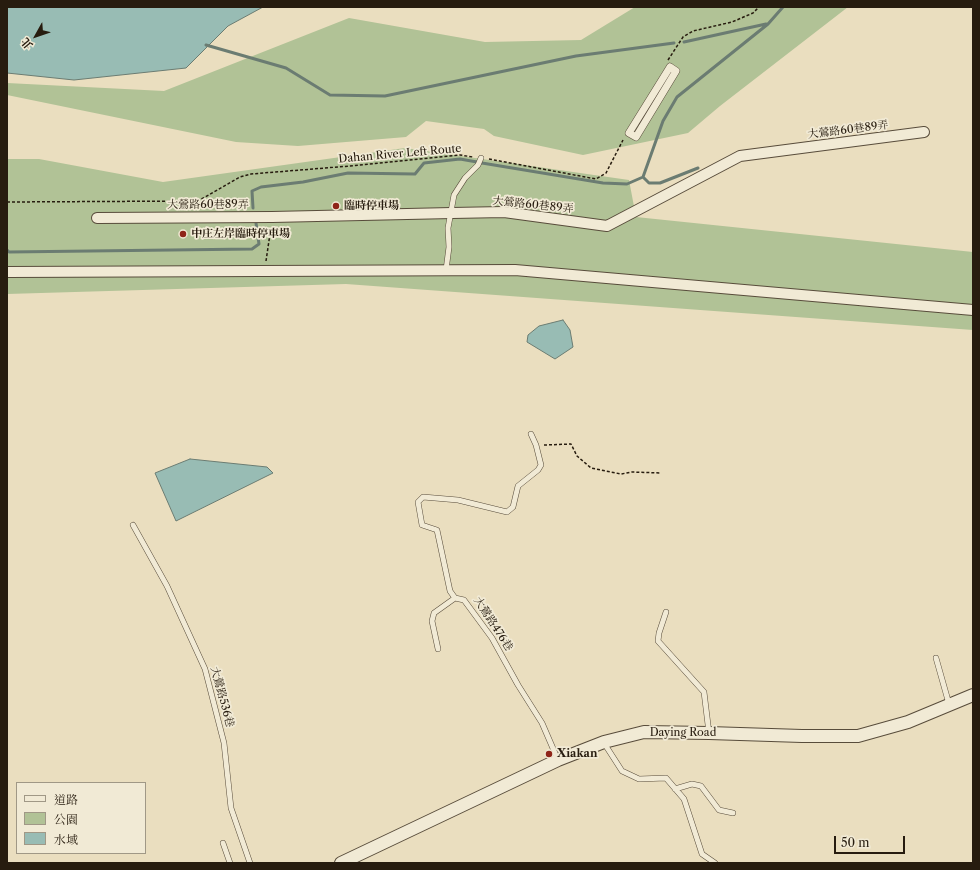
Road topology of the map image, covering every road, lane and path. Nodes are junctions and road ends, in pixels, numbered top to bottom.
1 (759, 7) edge
2 (667, 66) junction
3 (924, 132) dead end
4 (624, 138) dead end
5 (481, 158) junction
6 (7, 202) edge
7 (452, 213) junction
8 (272, 217) junction
9 (97, 218) dead end
10 (446, 270) junction
11 (264, 271) junction
12 (7, 272) edge
13 (973, 310) edge
14 (531, 434) dead end
15 (536, 445) junction
16 (660, 473) dead end
17 (133, 525) dead end
18 (455, 598) junction
19 (666, 612) dead end
20 (438, 649) dead end
21 (936, 658) dead end
22 (973, 694) edge
23 (949, 704) junction
24 (709, 733) junction
25 (604, 742) junction
26 (558, 760) junction
27 (675, 789) junction
28 (733, 813) dead end
29 (223, 843) dead end
30 (230, 863) edge
31 (250, 863) edge
32 (341, 863) edge
33 (715, 863) edge

1 - 2 path
2 - 2 street
3 - 7 street, 大鶯路60巷89弄
4 - 5 path, Dahan River Left Route
5 - 6 path, Dahan River Left Route
5 - 7 lane
7 - 8 street, 大鶯路60巷89弄
7 - 10 lane
8 - 9 street, 大鶯路60巷89弄
8 - 11 path
10 - 11 street
10 - 13 street
11 - 12 street
14 - 15 lane, 大鶯路476巷
15 - 16 path
15 - 18 lane, 大鶯路476巷
17 - 31 lane, 大鶯路536巷
18 - 20 lane
18 - 26 lane, 大鶯路476巷
19 - 24 lane
21 - 23 lane
22 - 23 street, Daying Road
23 - 24 street, Daying Road
24 - 25 street, Daying Road
25 - 26 street, Daying Road
25 - 27 lane
26 - 32 street, Daying Road
27 - 28 lane
27 - 33 lane
29 - 30 lane

